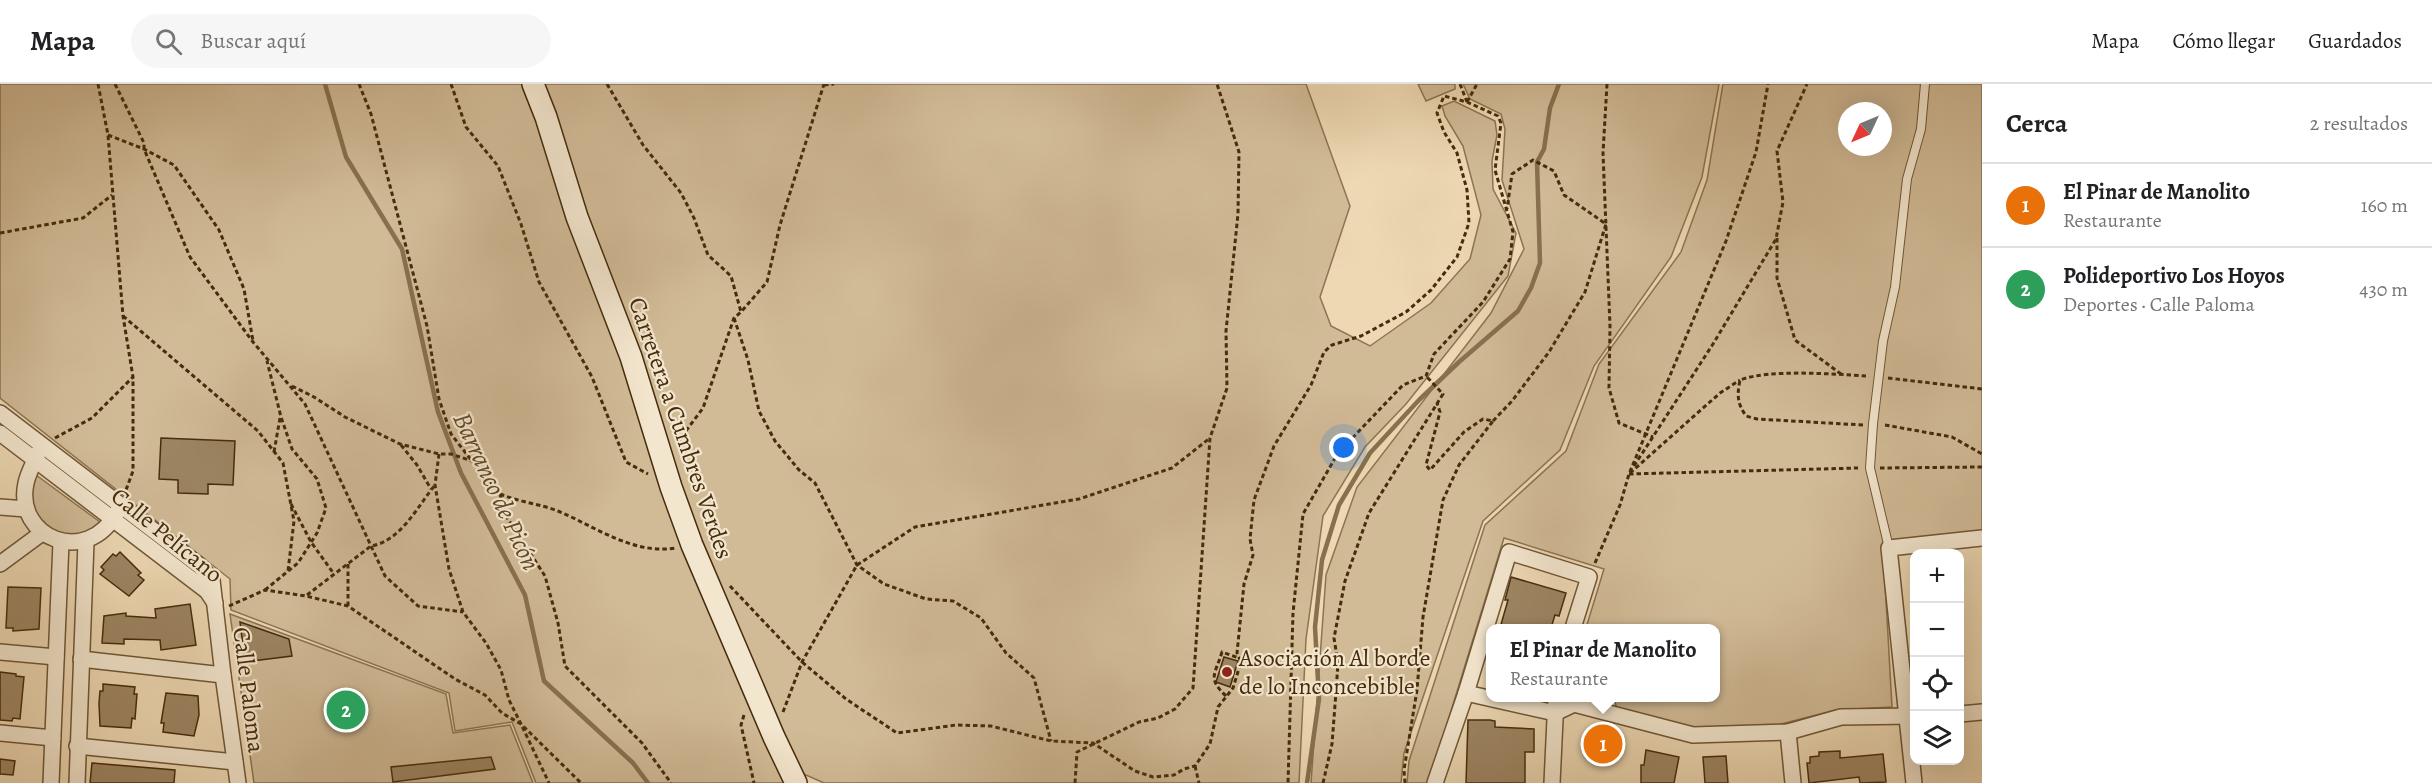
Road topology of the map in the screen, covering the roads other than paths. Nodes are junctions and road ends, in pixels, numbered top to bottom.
1 (533, 84) edge
2 (1925, 84) edge
3 (0, 413) edge
4 (0, 433) edge
5 (42, 446) junction
6 (35, 460) junction
7 (121, 505) junction
8 (0, 507) edge
9 (26, 509) junction
10 (113, 520) junction
11 (42, 533) junction
12 (1982, 538) edge
13 (61, 542) junction
14 (86, 542) junction
15 (1889, 548) junction
16 (0, 564) edge
17 (216, 607) junction
18 (1487, 624) edge
19 (1574, 624) edge
20 (1486, 627) edge
21 (0, 652) edge
22 (56, 657) junction
23 (81, 659) junction
24 (223, 675) junction
25 (1466, 693) junction
26 (1486, 696) edge
27 (1533, 702) edge
28 (1555, 705) edge
29 (1910, 711) edge
30 (1982, 712) edge
31 (1964, 714) edge
32 (1910, 717) edge
33 (1788, 732) junction
34 (0, 734) edge
35 (53, 738) junction
36 (77, 746) junction
37 (235, 762) junction
38 (1913, 765) edge
39 (51, 783) edge
40 (77, 783) edge
41 (238, 783) edge
42 (797, 783) edge
43 (1435, 783) edge
44 (1552, 783) edge
45 (1793, 783) edge
46 (1914, 783) edge

1 - 42 street, Carretera a Cumbres Verdes
2 - 15 lane
3 - 5 street, Calle Pelícano
4 - 6 street, Calle Pelícano
5 - 6 street
5 - 7 street, Calle Pelícano
6 - 9 street
6 - 10 street, Calle Pelícano
7 - 10 street
7 - 17 street, Calle Pelícano
8 - 9 street
9 - 11 street
10 - 14 street
10 - 17 street, Calle Pelícano
11 - 13 street
11 - 16 street
12 - 15 street
13 - 14 street
13 - 22 street
14 - 23 street
15 - 29 street
17 - 24 street, Calle Paloma
18 - 19 street
20 - 25 street
21 - 22 street
22 - 35 street
23 - 24 street
23 - 36 street
24 - 37 street, Calle Paloma
25 - 26 street
25 - 43 street
27 - 28 street
28 - 33 street
28 - 44 street
30 - 31 street
32 - 33 street
33 - 45 street
34 - 35 street
35 - 39 street
36 - 37 street
36 - 40 street
37 - 41 street, Calle Paloma
38 - 46 street

